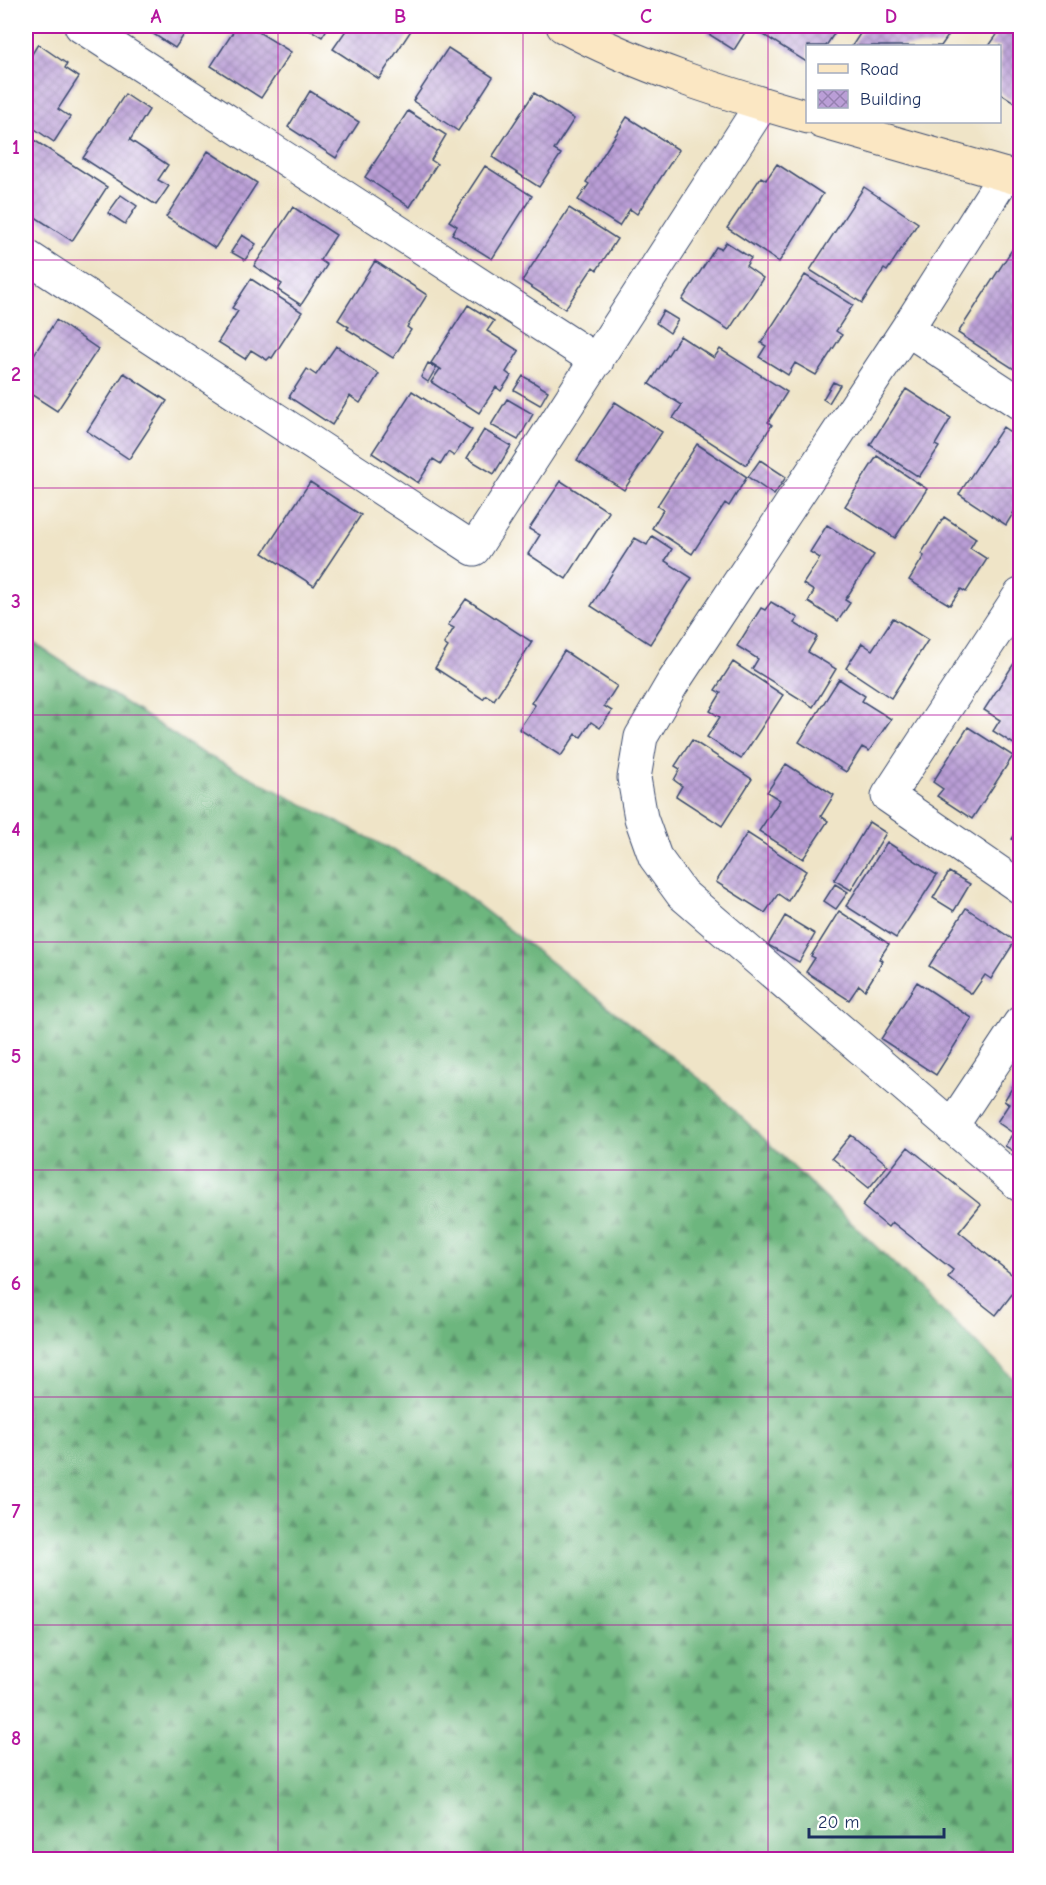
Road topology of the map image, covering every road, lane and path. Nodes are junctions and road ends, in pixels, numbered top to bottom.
1 (81, 26) edge
2 (563, 26) edge
3 (762, 104) junction
4 (806, 117) edge
5 (825, 123) edge
6 (1013, 177) edge
7 (26, 255) edge
8 (907, 330) junction
9 (597, 361) junction
10 (1020, 403) edge
11 (1020, 595) edge
12 (1020, 887) edge
13 (1020, 1023) edge
14 (951, 1127) junction
15 (1020, 1185) edge

1 - 9 street
2 - 3 street
3 - 4 street
3 - 9 street
5 - 6 street
6 - 8 street
7 - 9 street
8 - 10 street
8 - 14 street
11 - 12 street
13 - 14 street
14 - 15 street

